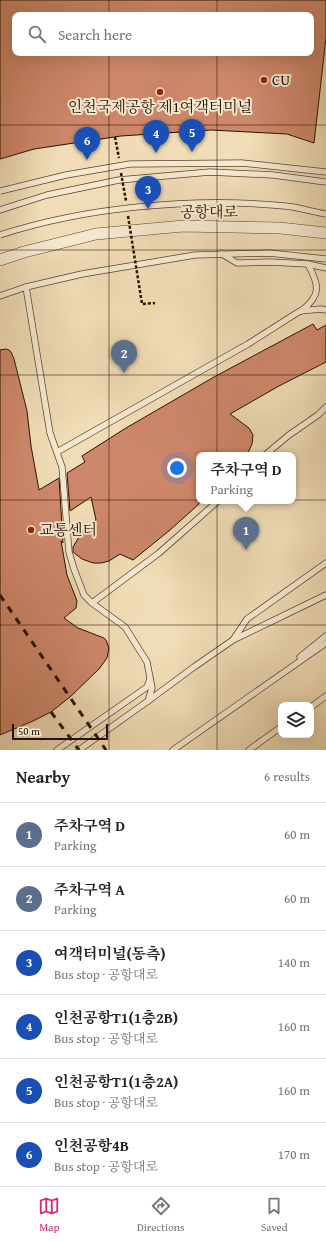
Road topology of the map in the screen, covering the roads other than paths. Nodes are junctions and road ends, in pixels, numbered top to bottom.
1 (326, 172) edge
2 (326, 182) edge
3 (0, 191) edge
4 (0, 210) edge
5 (326, 214) edge
6 (326, 233) edge
7 (0, 235) edge
8 (222, 254) junction
9 (326, 259) edge
10 (0, 260) edge
11 (308, 264) junction
12 (326, 268) edge
13 (26, 287) junction
14 (0, 296) edge
15 (326, 310) edge
16 (300, 311) junction
17 (326, 407) edge
18 (57, 452) junction
19 (269, 452) edge
20 (215, 504) edge
21 (326, 563) edge
22 (326, 595) edge
23 (92, 603) junction
24 (326, 636) edge
25 (233, 640) junction
26 (326, 643) edge
27 (150, 679) junction
28 (274, 679) junction
29 (326, 696) edge
30 (148, 701) junction
31 (314, 705) edge
32 (278, 730) edge
33 (57, 750) edge
34 (78, 750) edge
35 (173, 750) edge
36 (249, 750) edge

1 - 3 lane, bridge
2 - 4 lane
5 - 7 lane, bridge
6 - 10 street, 공항대로
8 - 9 lane
8 - 11 lane
8 - 13 lane
11 - 12 lane
11 - 16 lane
13 - 14 lane
13 - 18 lane
15 - 16 lane
16 - 18 lane
17 - 19 lane
18 - 23 lane
20 - 23 lane
21 - 25 lane
22 - 25 lane
23 - 27 lane
24 - 28 lane
25 - 30 lane
26 - 28 lane
27 - 30 lane
27 - 33 lane
28 - 35 lane
29 - 31 lane
30 - 34 lane
32 - 36 lane

